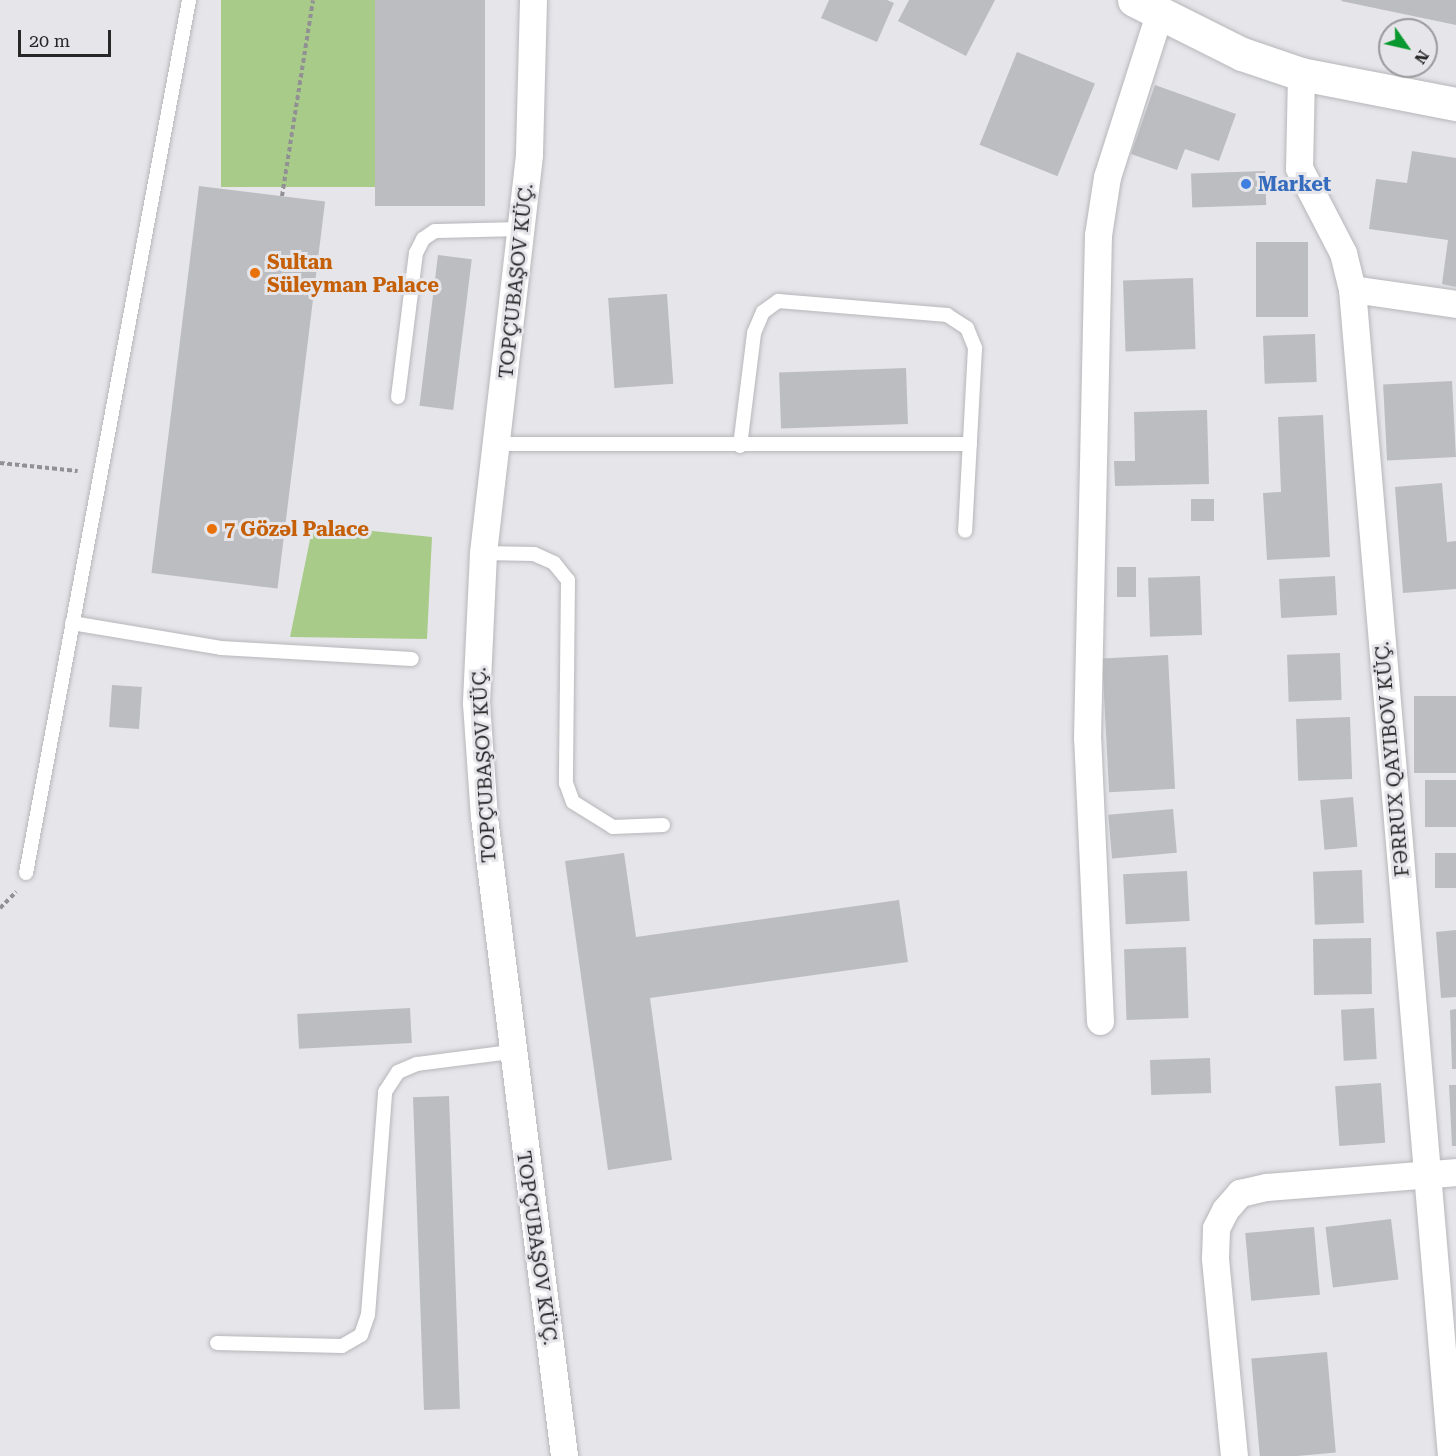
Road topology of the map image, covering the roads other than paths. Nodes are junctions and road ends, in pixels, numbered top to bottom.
1 (189, 0) edge
2 (533, 0) edge
3 (1147, 7) edge
4 (1301, 74) junction
5 (1456, 104) edge
6 (522, 229) junction
7 (1352, 289) junction
8 (1456, 304) edge
9 (398, 398) dead end
10 (497, 444) junction
11 (970, 444) junction
12 (740, 446) junction
13 (965, 531) dead end
14 (483, 553) junction
15 (72, 623) junction
16 (412, 659) dead end
17 (663, 825) dead end
18 (26, 873) dead end
19 (1100, 1021) dead end
20 (511, 1052) junction
21 (1456, 1172) edge
22 (1425, 1174) junction
23 (217, 1343) dead end
24 (564, 1456) edge
25 (1234, 1456) edge
26 (1451, 1456) edge

1 - 15 lane
2 - 6 street, TOPÇUBAŞOV KÜÇ.
3 - 4 main road
3 - 19 street
4 - 5 main road
4 - 7 street, FƏRRUX QAYIBOV KÜÇ.
6 - 9 lane
6 - 10 street, TOPÇUBAŞOV KÜÇ.
7 - 8 street
7 - 22 street, FƏRRUX QAYIBOV KÜÇ.
10 - 12 lane
10 - 14 street, TOPÇUBAŞOV KÜÇ.
11 - 12 lane
11 - 12 lane
11 - 13 lane
14 - 17 lane
14 - 20 street, TOPÇUBAŞOV KÜÇ.
15 - 16 lane
15 - 18 lane
20 - 23 lane
20 - 24 street, TOPÇUBAŞOV KÜÇ.
21 - 22 street
22 - 25 street
22 - 26 street, FƏRRUX QAYIBOV KÜÇ.

